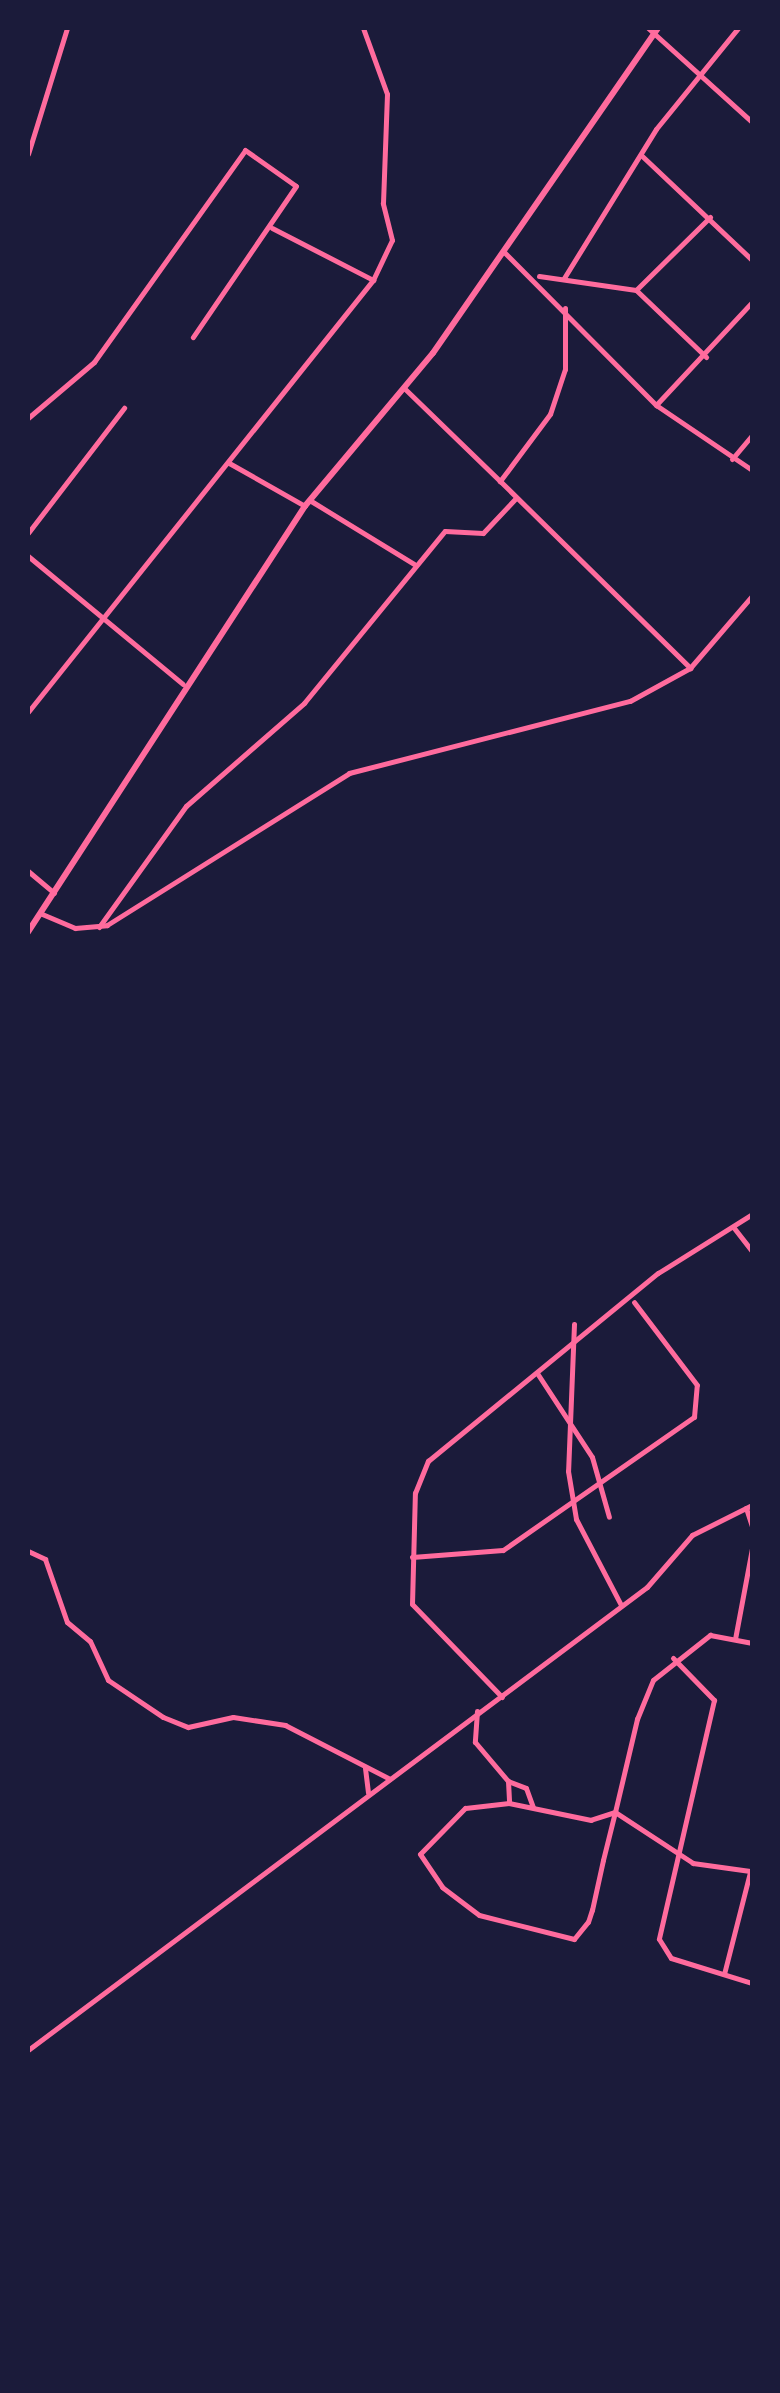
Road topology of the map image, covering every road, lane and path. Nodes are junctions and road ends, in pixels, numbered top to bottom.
1 (68, 28) edge
2 (363, 28) edge
3 (648, 28) edge
4 (658, 28) edge
5 (738, 28) edge
6 (652, 36) junction
7 (697, 74) junction
8 (752, 122) edge
9 (28, 154) edge
10 (641, 155) junction
11 (710, 217) junction
12 (272, 228) junction
13 (504, 252) junction
14 (752, 260) edge
15 (536, 276) junction
16 (564, 278) junction
17 (373, 280) junction
18 (636, 290) junction
19 (752, 302) edge
20 (565, 308) junction
21 (192, 337) dead end
22 (706, 357) junction
23 (404, 388) junction
24 (656, 404) junction
25 (124, 408) dead end
26 (28, 418) edge
27 (752, 435) edge
28 (732, 459) junction
29 (229, 463) junction
30 (752, 470) edge
31 (500, 481) junction
32 (516, 498) junction
33 (308, 504) junction
34 (28, 533) edge
35 (28, 556) edge
36 (414, 564) junction
37 (752, 596) edge
38 (101, 614) junction
39 (690, 668) junction
40 (183, 684) junction
41 (28, 712) edge
42 (28, 871) edge
43 (54, 893) junction
44 (42, 914) junction
45 (99, 927) junction
46 (28, 932) edge
47 (752, 1214) edge
48 (734, 1228) junction
49 (752, 1252) edge
50 (634, 1302) junction
51 (574, 1324) dead end
52 (572, 1348) junction
53 (538, 1373) junction
54 (572, 1429) junction
55 (599, 1480) junction
56 (575, 1497) junction
57 (749, 1507) edge
58 (609, 1517) dead end
59 (752, 1526) edge
60 (752, 1548) edge
61 (28, 1552) edge
62 (412, 1556) junction
63 (621, 1606) junction
64 (736, 1639) junction
65 (752, 1644) edge
66 (673, 1658) junction
67 (502, 1697) junction
68 (480, 1707) junction
69 (458, 1720) junction
70 (471, 1722) junction
71 (365, 1768) junction
72 (390, 1779) junction
73 (508, 1781) junction
74 (368, 1793) junction
75 (509, 1803) junction
76 (533, 1807) junction
77 (615, 1812) junction
78 (676, 1855) junction
79 (751, 1871) edge
80 (724, 1974) junction
81 (752, 1982) edge
82 (28, 2050) edge

1 - 9 street
2 - 17 street
3 - 6 street
4 - 6 street
5 - 7 street
6 - 7 street
6 - 13 street
7 - 8 street
7 - 10 street
10 - 11 street
10 - 16 street
11 - 14 street
11 - 18 street
12 - 17 street
12 - 21 street
12 - 26 street
13 - 15 street
13 - 23 street
15 - 16 street
15 - 20 street
16 - 18 street
17 - 29 street
18 - 22 street
19 - 22 street
20 - 24 street
20 - 31 street
22 - 24 street
23 - 31 street
23 - 33 street
24 - 28 street
25 - 34 street
27 - 28 street
28 - 30 street
29 - 33 street
29 - 38 street
31 - 32 street
32 - 36 street
32 - 39 street
33 - 36 street
33 - 40 street
35 - 38 street
36 - 45 street
37 - 39 street
38 - 40 street
38 - 41 street
39 - 45 street
40 - 43 street
42 - 43 street
43 - 44 street
44 - 45 street
44 - 46 street
47 - 48 street
48 - 49 street
48 - 50 street
50 - 52 street
50 - 55 street
51 - 52 street
52 - 53 street
52 - 54 street
53 - 54 street
53 - 62 street
54 - 55 street
54 - 56 street
55 - 56 street
55 - 58 street
56 - 62 street
56 - 63 street
57 - 59 street
57 - 63 street
60 - 64 street
61 - 71 street
62 - 67 street
63 - 67 street
64 - 65 street
64 - 66 street
66 - 77 street
66 - 78 street
67 - 68 street
68 - 69 street
68 - 70 street
69 - 70 street
69 - 72 street
70 - 73 street
71 - 72 street
71 - 74 street
72 - 74 street
73 - 75 street
73 - 76 street
74 - 82 street
75 - 76 street
75 - 77 street
76 - 77 street
77 - 78 street
78 - 79 street
78 - 80 street
79 - 80 street
80 - 81 street

